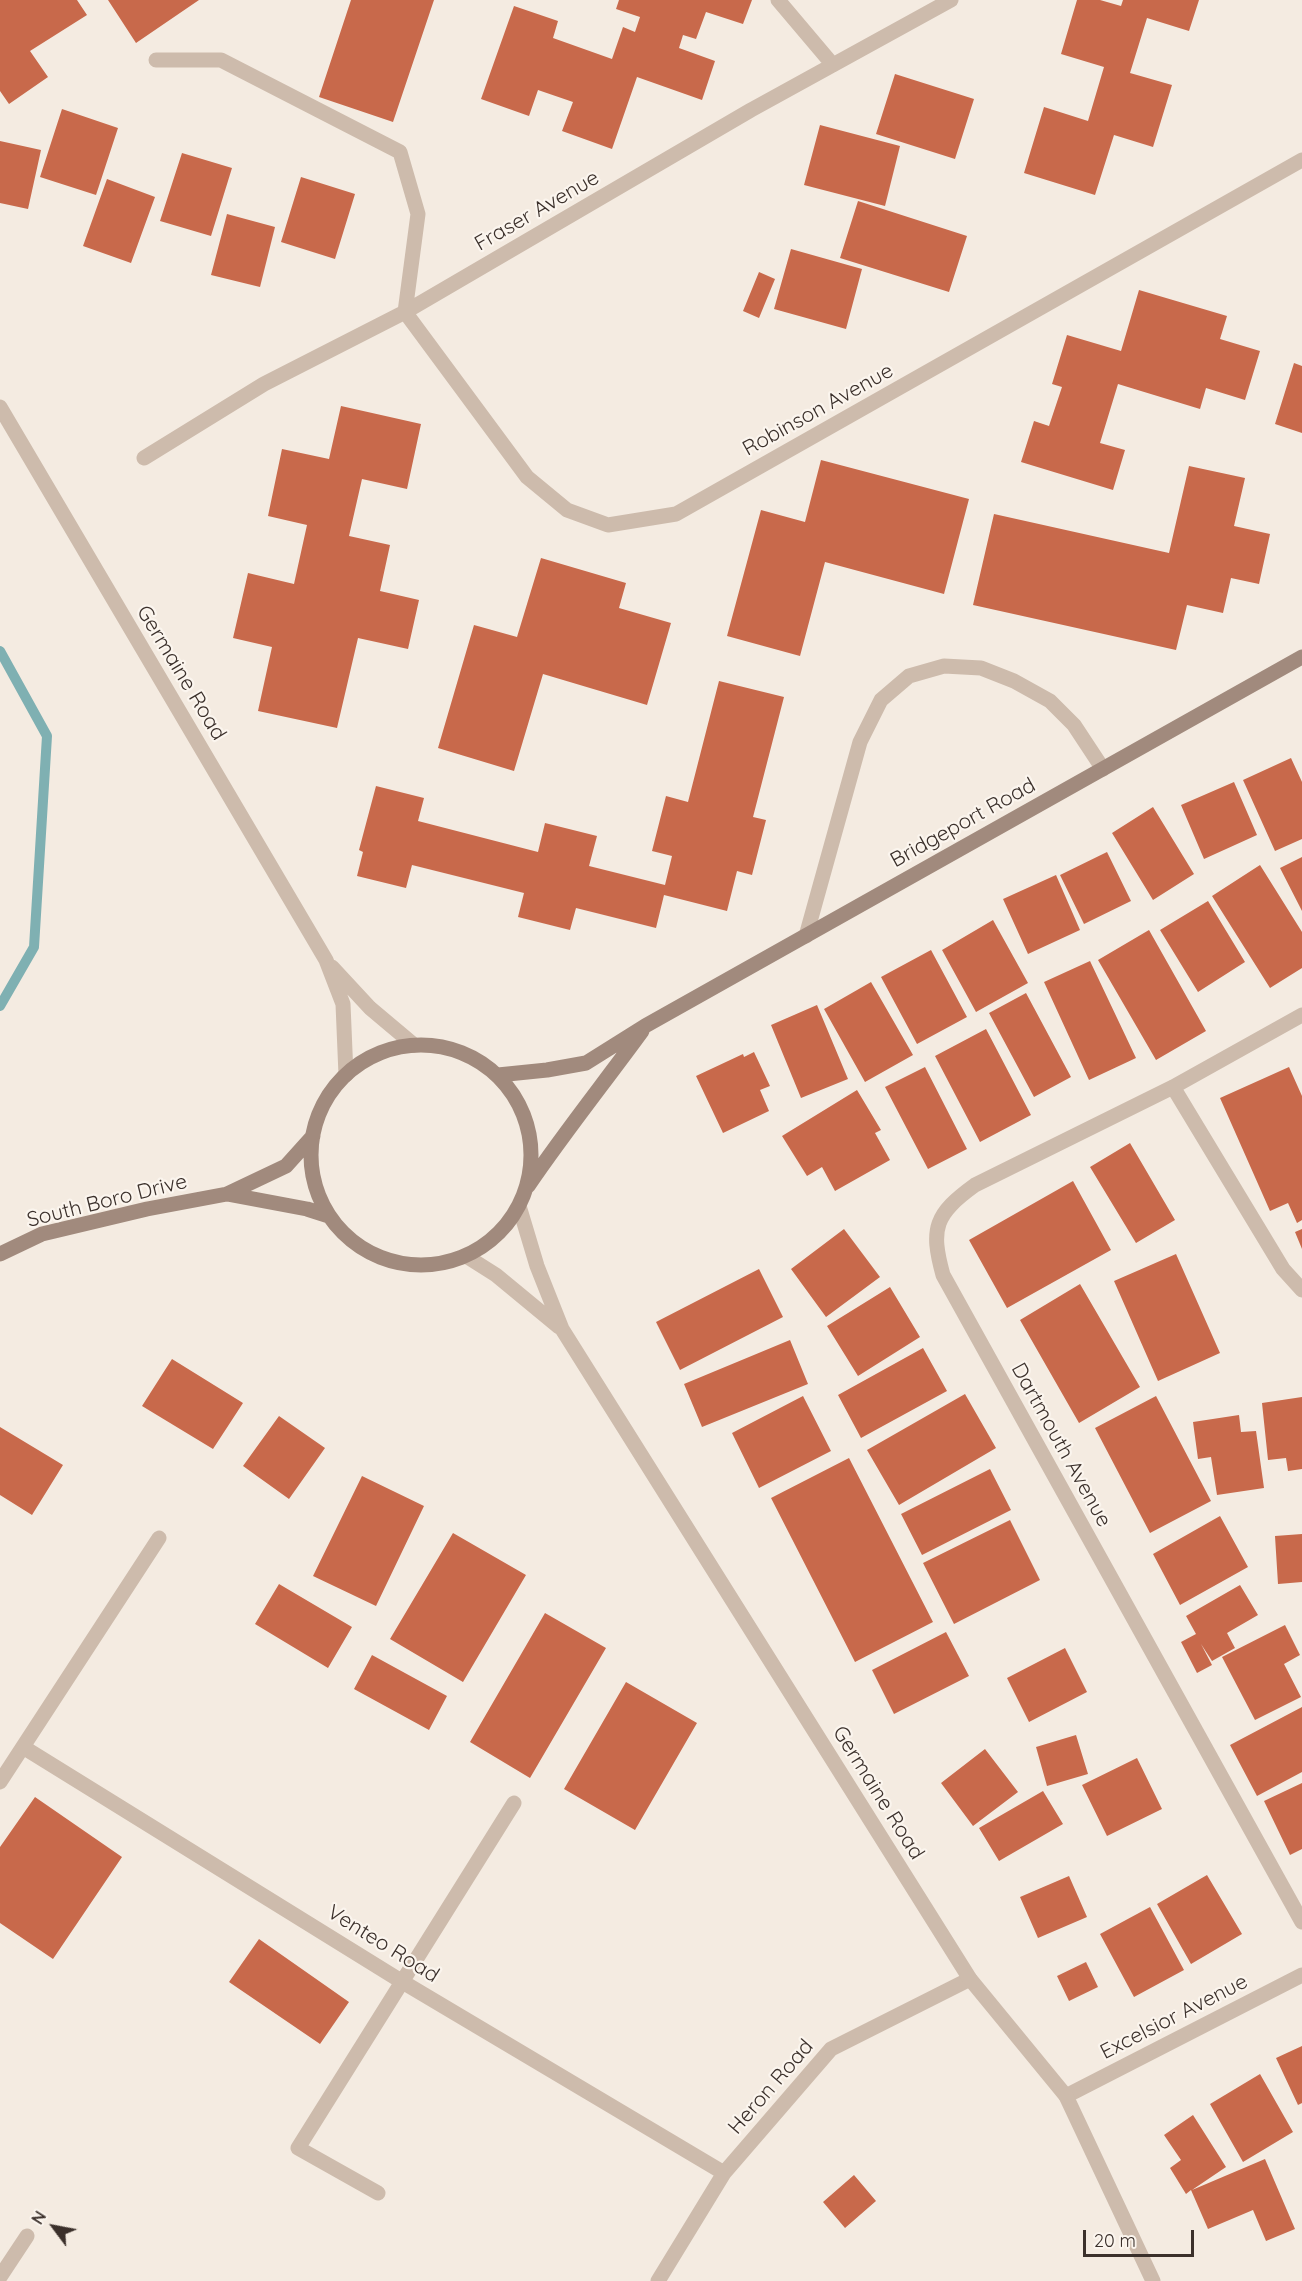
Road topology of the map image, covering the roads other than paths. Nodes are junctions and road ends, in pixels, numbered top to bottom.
1 (778, 0) edge
2 (951, 0) edge
3 (156, 60) dead end
4 (833, 65) junction
5 (1302, 160) edge
6 (405, 312) junction
7 (0, 407) edge
8 (144, 458) dead end
9 (1302, 657) edge
10 (1103, 769) junction
11 (806, 936) junction
12 (326, 960) junction
13 (1302, 1015) edge
14 (645, 1026) junction
15 (414, 1045) junction
16 (346, 1075) junction
17 (498, 1075) junction
18 (1173, 1088) junction
19 (313, 1136) junction
20 (527, 1186) junction
21 (227, 1194) junction
22 (519, 1206) junction
23 (329, 1216) junction
24 (0, 1254) edge
25 (466, 1256) junction
26 (1302, 1290) edge
27 (562, 1329) junction
28 (159, 1538) dead end
29 (23, 1747) junction
30 (0, 1782) edge
31 (514, 1803) dead end
32 (1302, 1922) edge
33 (1302, 1975) edge
34 (970, 1978) junction
35 (401, 1981) junction
36 (1065, 2096) junction
37 (724, 2173) junction
38 (378, 2193) dead end
39 (27, 2236) dead end
40 (0, 2277) edge
41 (658, 2281) edge
42 (1153, 2281) edge

1 - 4 street
2 - 4 street, Fraser Avenue
3 - 6 street
4 - 6 street, Fraser Avenue
5 - 6 street, Robinson Avenue
6 - 8 street, Fraser Avenue
7 - 12 street, Germaine Road
9 - 10 main road, Bridgeport Road
10 - 11 main road, Bridgeport Road
10 - 11 street
11 - 14 main road, Bridgeport Road
12 - 15 street, Germaine Road
12 - 16 street, Germaine Road
13 - 18 street, Dartmouth Avenue
14 - 17 main road, Bridgeport Road
14 - 20 main road, Bridgeport Road
15 - 16 main road
15 - 17 main road
16 - 19 main road
17 - 20 main road
18 - 26 street
18 - 32 street, Dartmouth Avenue
19 - 21 main road, South Boro Drive
19 - 23 main road
20 - 22 main road
21 - 23 main road, South Boro Drive
21 - 24 main road, South Boro Drive
22 - 25 main road
22 - 27 street, Germaine Road
23 - 25 main road
25 - 27 street, Germaine Road
27 - 34 street, Germaine Road
28 - 29 street
29 - 30 street
29 - 35 street, Venteo Road
31 - 35 street
33 - 36 street, Excelsior Avenue
34 - 36 street, Germaine Road
34 - 37 street, Heron Road
35 - 37 street, Venteo Road
35 - 38 street
36 - 42 street, Germaine Road
37 - 41 street, Heron Road
39 - 40 street

